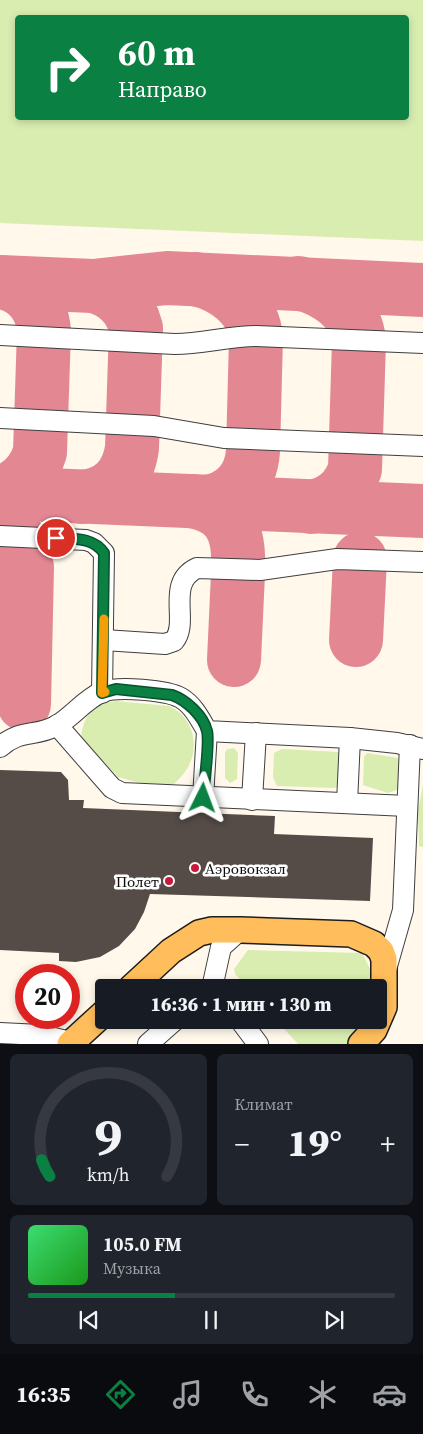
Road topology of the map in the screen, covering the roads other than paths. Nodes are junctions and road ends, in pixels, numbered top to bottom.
1 (0, 336) edge
2 (423, 342) edge
3 (0, 418) edge
4 (423, 446) edge
5 (0, 536) edge
6 (423, 562) edge
7 (104, 640) junction
8 (102, 693) junction
9 (57, 725) junction
10 (207, 731) junction
11 (256, 733) junction
12 (350, 738) junction
13 (0, 747) edge
14 (416, 747) edge
15 (203, 798) junction
16 (252, 800) junction
17 (347, 803) junction
18 (407, 806) junction
19 (240, 930) junction
20 (351, 934) junction
21 (397, 936) junction
22 (385, 974) junction
23 (142, 979) edge
24 (215, 979) edge
25 (95, 1021) edge
26 (165, 1029) edge
27 (247, 1029) edge
28 (0, 1033) edge
29 (70, 1043) edge
30 (148, 1044) edge
31 (258, 1044) edge
32 (361, 1044) edge

1 - 2 lane
3 - 4 lane
5 - 7 lane
6 - 7 lane
7 - 8 lane
8 - 9 lane
8 - 10 lane
9 - 13 lane
9 - 15 lane
10 - 11 lane
10 - 15 lane
11 - 12 lane
11 - 16 lane
12 - 14 lane
12 - 17 lane
14 - 18 lane
15 - 16 lane
16 - 17 lane
17 - 18 lane
18 - 21 lane
19 - 20 main road
19 - 23 main road
19 - 24 lane
20 - 21 lane
20 - 22 main road
21 - 22 lane
22 - 32 main road
25 - 29 main road
26 - 30 lane
27 - 31 lane
28 - 29 lane

